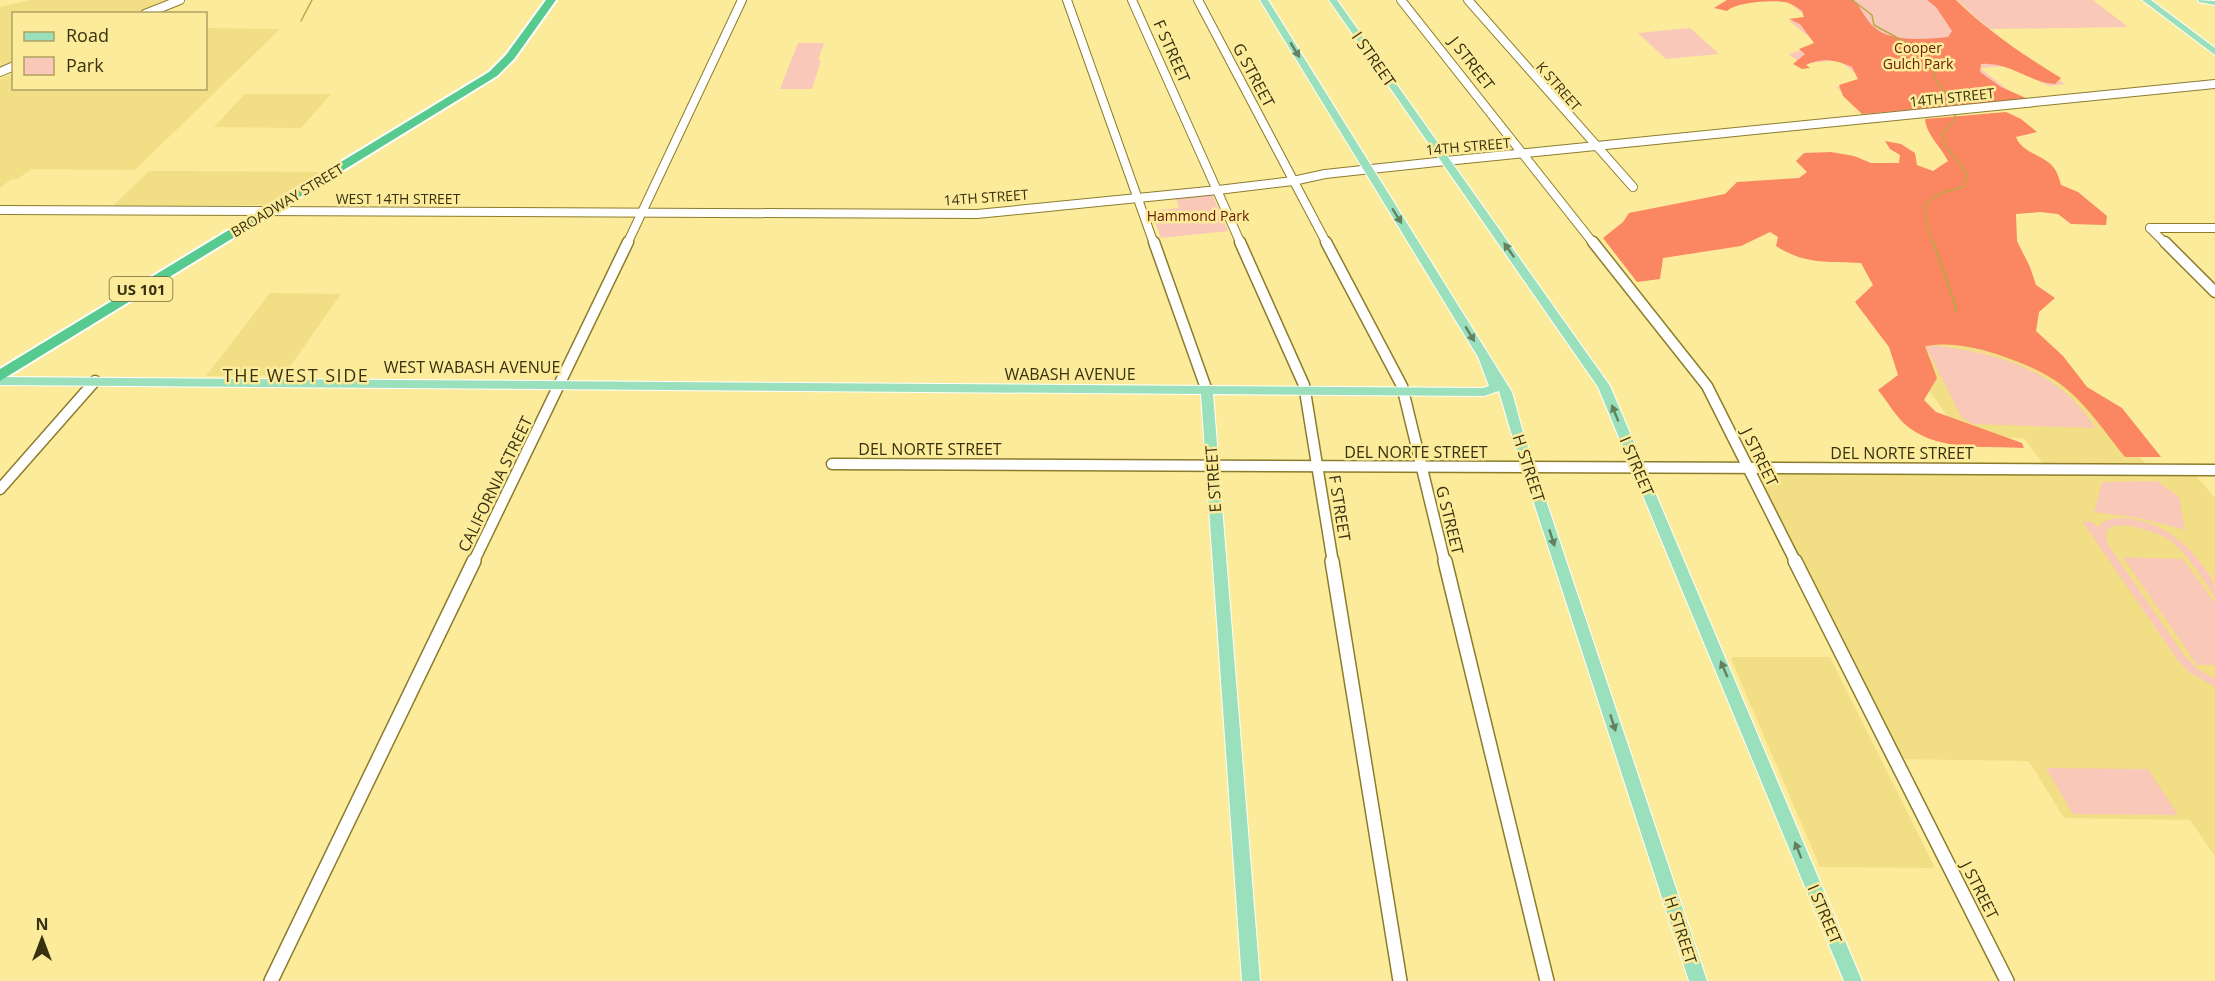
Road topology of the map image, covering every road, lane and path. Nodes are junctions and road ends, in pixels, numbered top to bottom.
1 (180, 0) edge
2 (551, 0) edge
3 (742, 0) edge
4 (1067, 0) edge
5 (1132, 0) edge
6 (1198, 0) edge
7 (1264, 0) edge
8 (1333, 0) edge
9 (1401, 0) edge
10 (1468, 0) edge
11 (2146, 0) edge
12 (2202, 0) edge
13 (2215, 3) edge
14 (150, 12) edge
15 (2215, 52) edge
16 (2215, 84) edge
17 (1597, 147) junction
18 (1523, 154) junction
19 (1446, 161) junction
20 (1369, 170) junction
21 (1293, 181) junction
22 (1633, 187) dead end
23 (1218, 190) junction
24 (1138, 198) junction
25 (0, 210) edge
26 (268, 211) junction
27 (642, 213) junction
28 (723, 213) joint
29 (2215, 228) edge
30 (2215, 292) edge
31 (1484, 357) junction
32 (0, 376) edge
33 (0, 381) edge
34 (94, 381) junction
35 (559, 384) junction
36 (655, 384) joint
37 (1207, 391) junction
38 (1305, 391) junction
39 (1404, 392) junction
40 (1484, 392) junction
41 (1514, 423) junction
42 (832, 464) dead end
43 (1212, 466) junction
44 (1318, 466) junction
45 (1422, 467) junction
46 (1528, 467) junction
47 (1638, 467) junction
48 (1747, 467) junction
49 (2215, 470) edge
50 (0, 489) edge
51 (271, 981) edge
52 (1251, 981) edge
53 (1400, 981) edge
54 (1547, 981) edge
55 (1698, 981) edge
56 (1853, 981) edge
57 (2007, 981) edge

1 - 14 street
2 - 26 highway, BROADWAY STREET / US 101
3 - 27 street, CALIFORNIA STREET
4 - 24 street, E STREET
5 - 23 street, F STREET
6 - 21 street, G STREET
7 -> 20 main road, H STREET
8 - 19 main road, I STREET
9 - 18 street, J STREET
10 - 17 street, K STREET
11 - 15 main road
12 - 13 main road
16 - 17 street, 14TH STREET
17 - 18 street, 14TH STREET
17 - 22 street, K STREET
18 - 19 street, 14TH STREET
18 - 48 street, J STREET
19 - 20 street, 14TH STREET
47 -> 19 main road, I STREET
20 - 21 street, 14TH STREET
20 -> 31 main road, H STREET
21 - 23 street, 14TH STREET
21 - 39 street, G STREET
23 - 24 street, 14TH STREET
23 - 38 street, F STREET
24 - 28 street, 14TH STREET
24 - 37 street, E STREET
25 - 26 street, WEST 14TH STREET
26 - 27 street, WEST 14TH STREET
26 - 32 highway, BROADWAY STREET / US 101
27 - 28 street, WEST 14TH STREET
27 - 35 street, CALIFORNIA STREET
29 - 30 street
31 - 40 main road
31 - 41 main road, H STREET
33 - 34 main road, WEST WABASH AVENUE
34 - 35 main road, WEST WABASH AVENUE
34 - 50 street
35 - 36 main road, WEST WABASH AVENUE
35 - 51 street, CALIFORNIA STREET
36 - 37 main road, WABASH AVENUE
37 - 38 main road, WABASH AVENUE
37 - 43 main road, E STREET
38 - 39 main road, WABASH AVENUE
38 - 44 street, F STREET
39 - 40 main road, WABASH AVENUE
39 - 45 street, G STREET
40 - 41 main road, WABASH AVENUE
41 - 46 main road, H STREET
42 - 43 street, DEL NORTE STREET
43 - 44 street, DEL NORTE STREET
43 - 52 main road, E STREET
44 - 45 street, DEL NORTE STREET
44 - 53 street, F STREET
45 - 46 street, DEL NORTE STREET
45 - 54 street, G STREET
46 - 47 street, DEL NORTE STREET
46 -> 55 main road, H STREET
47 - 48 street, DEL NORTE STREET
56 -> 47 main road, I STREET
48 - 49 street, DEL NORTE STREET
48 - 57 street, J STREET

